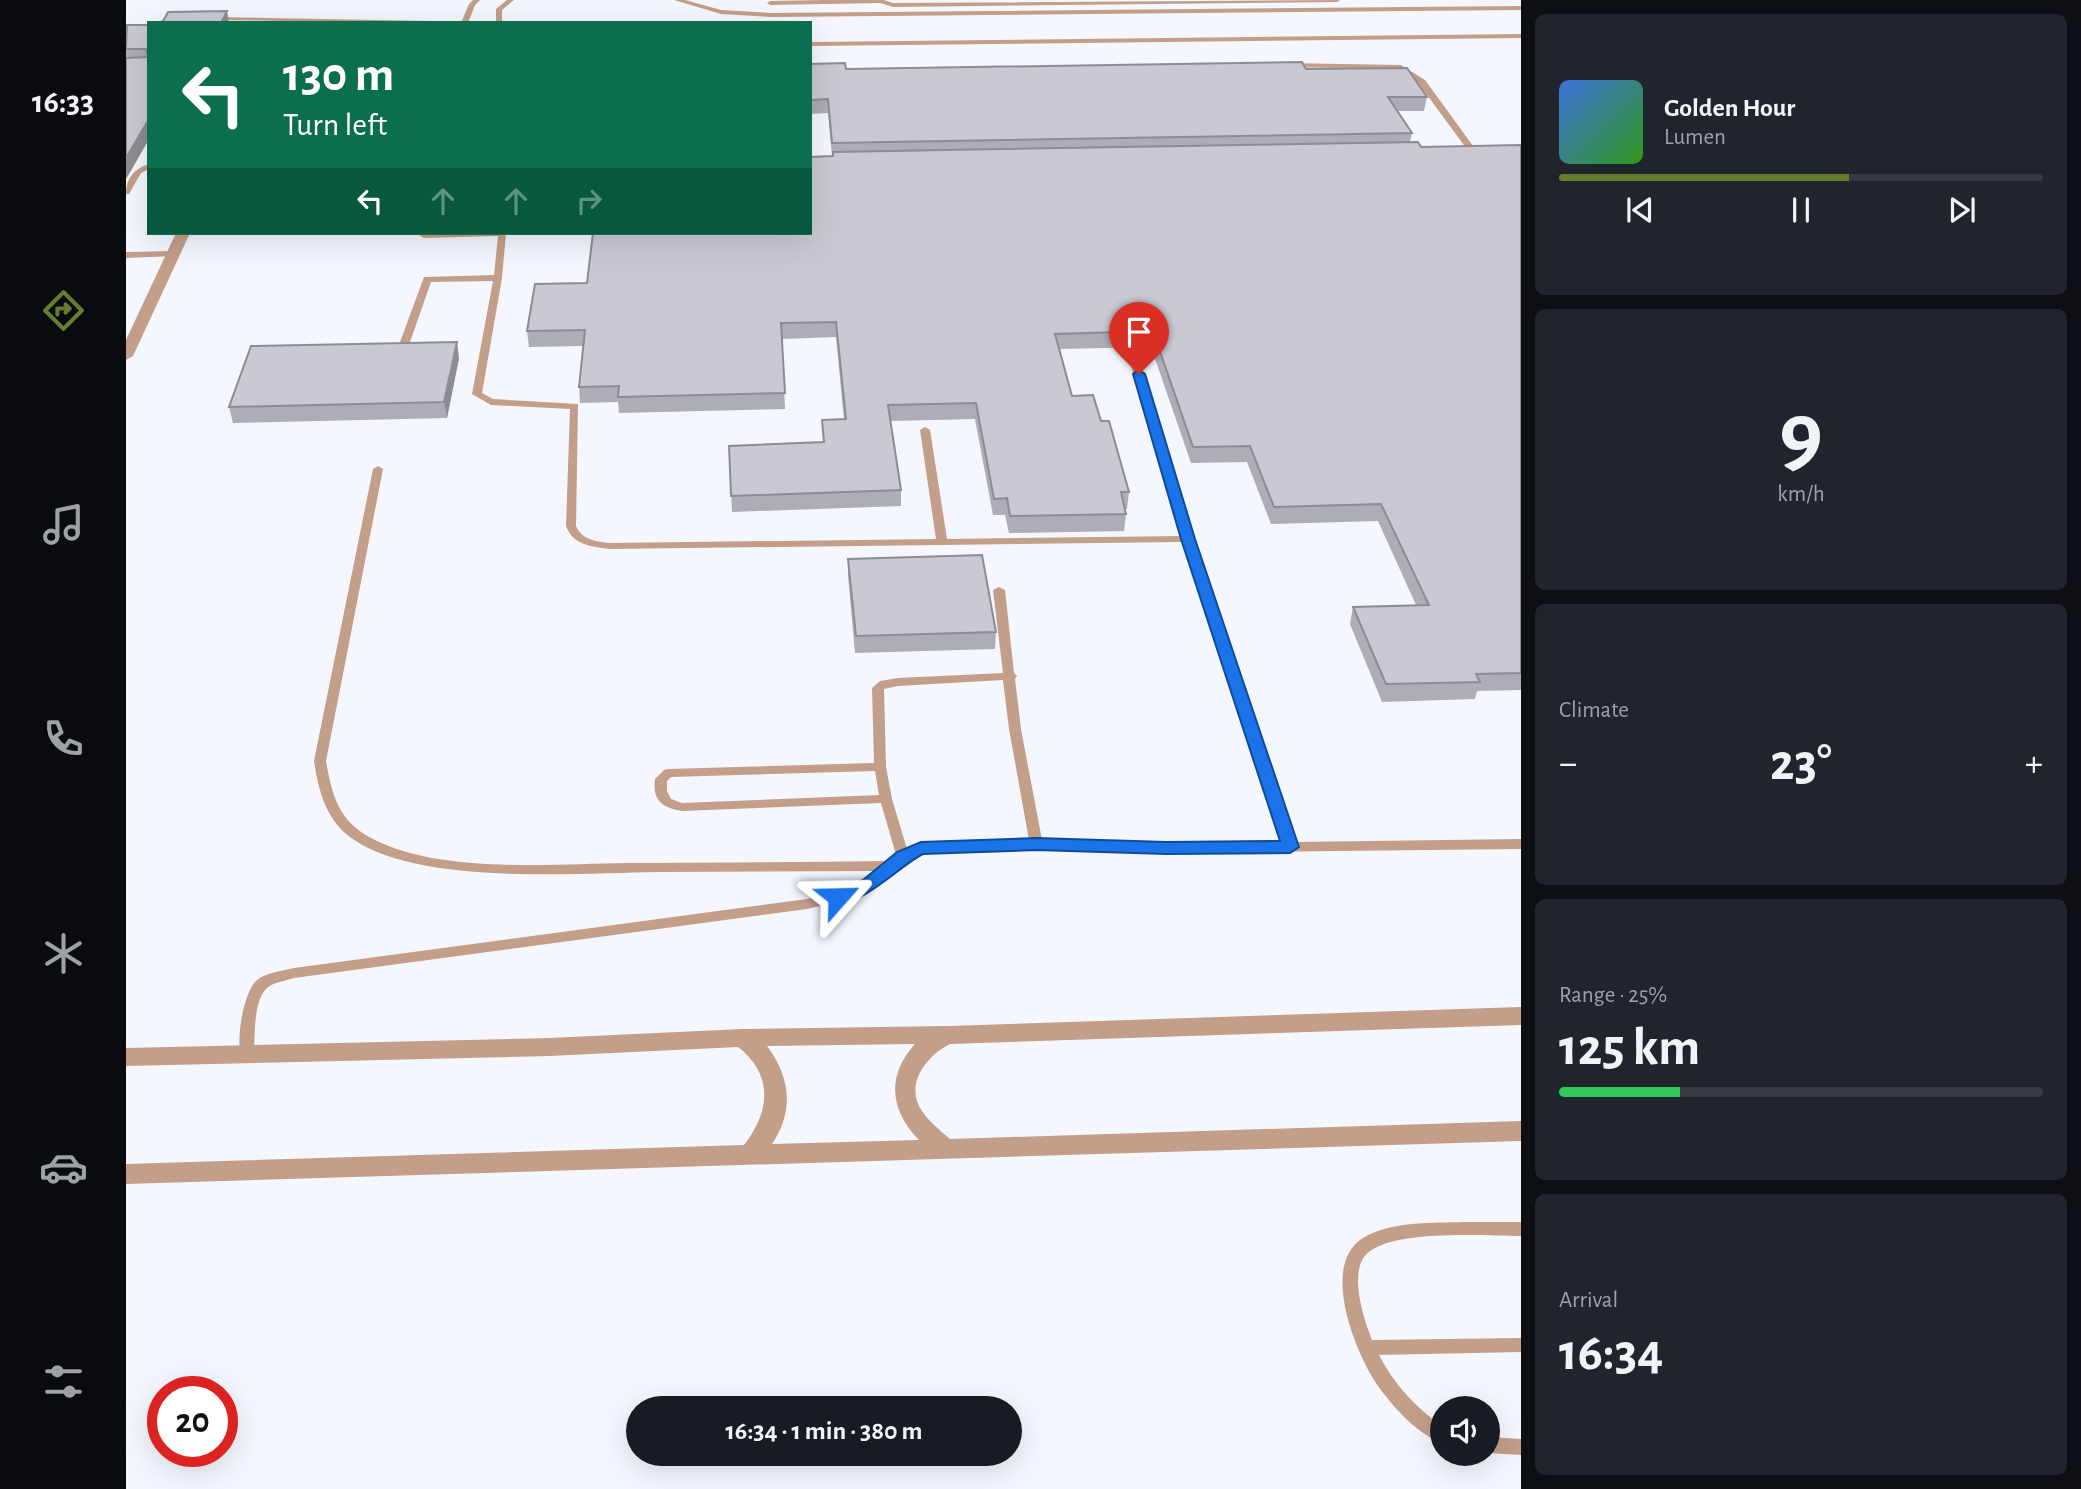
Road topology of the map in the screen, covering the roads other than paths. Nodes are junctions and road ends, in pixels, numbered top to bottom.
1 (477, 0) edge
2 (511, 0) edge
3 (677, 0) edge
4 (1336, 0) edge
5 (770, 2) edge
6 (1521, 8) edge
7 (772, 15) junction
8 (188, 19) edge
9 (202, 19) edge
10 (169, 21) edge
11 (278, 21) edge
12 (465, 21) edge
13 (499, 21) edge
14 (147, 24) edge
15 (137, 26) edge
16 (1521, 36) edge
17 (812, 44) edge
18 (1281, 65) edge
19 (1458, 150) edge
20 (1472, 150) junction
21 (1484, 150) edge
22 (147, 167) edge
23 (126, 192) edge
24 (182, 235) edge
25 (502, 235) edge
26 (173, 254) junction
27 (126, 255) edge
28 (498, 278) junction
29 (405, 342) edge
30 (1133, 355) dead end
31 (126, 356) edge
32 (925, 430) dead end
33 (378, 469) dead end
34 (1188, 539) junction
35 (942, 540) junction
36 (999, 590) dead end
37 (1011, 676) junction
38 (880, 767) junction
39 (886, 799) junction
40 (1036, 844) junction
41 (1521, 844) edge
42 (1290, 847) junction
43 (903, 856) junction
44 (890, 866) junction
45 (1521, 1016) edge
46 (948, 1035) junction
47 (742, 1038) junction
48 (247, 1055) junction
49 (126, 1057) edge
50 (1521, 1131) edge
51 (945, 1149) junction
52 (752, 1153) junction
53 (126, 1174) edge
54 (1521, 1229) edge
55 (1521, 1345) edge
56 (1367, 1348) junction
57 (1430, 1429) edge
58 (1500, 1446) edge
59 (1521, 1447) edge

1 - 12 lane
2 - 13 lane
3 - 7 lane
4 - 5 lane
5 - 7 lane
6 - 7 lane
8 - 10 lane
9 - 11 lane
14 - 15 lane
16 - 17 lane
18 - 20 lane
19 - 20 lane
20 - 21 lane
22 - 23 lane
24 - 26 street
25 - 28 lane
26 - 27 lane
26 - 31 street
28 - 29 lane
28 - 35 lane
30 - 34 lane
32 - 35 lane
33 - 44 lane
34 - 35 lane
34 - 42 lane
36 - 37 lane
37 - 38 lane
37 - 40 lane
38 - 39 lane
38 - 39 lane
39 - 43 lane
40 - 42 lane
40 - 43 lane
41 - 42 lane
43 - 44 lane
44 - 48 lane
45 - 46 street
46 - 47 street
46 - 51 street
47 - 48 street
47 - 52 street
48 - 49 street
50 - 51 street
51 - 52 street
52 - 53 street
54 - 56 lane
55 - 56 lane
56 - 57 lane
58 - 59 lane

